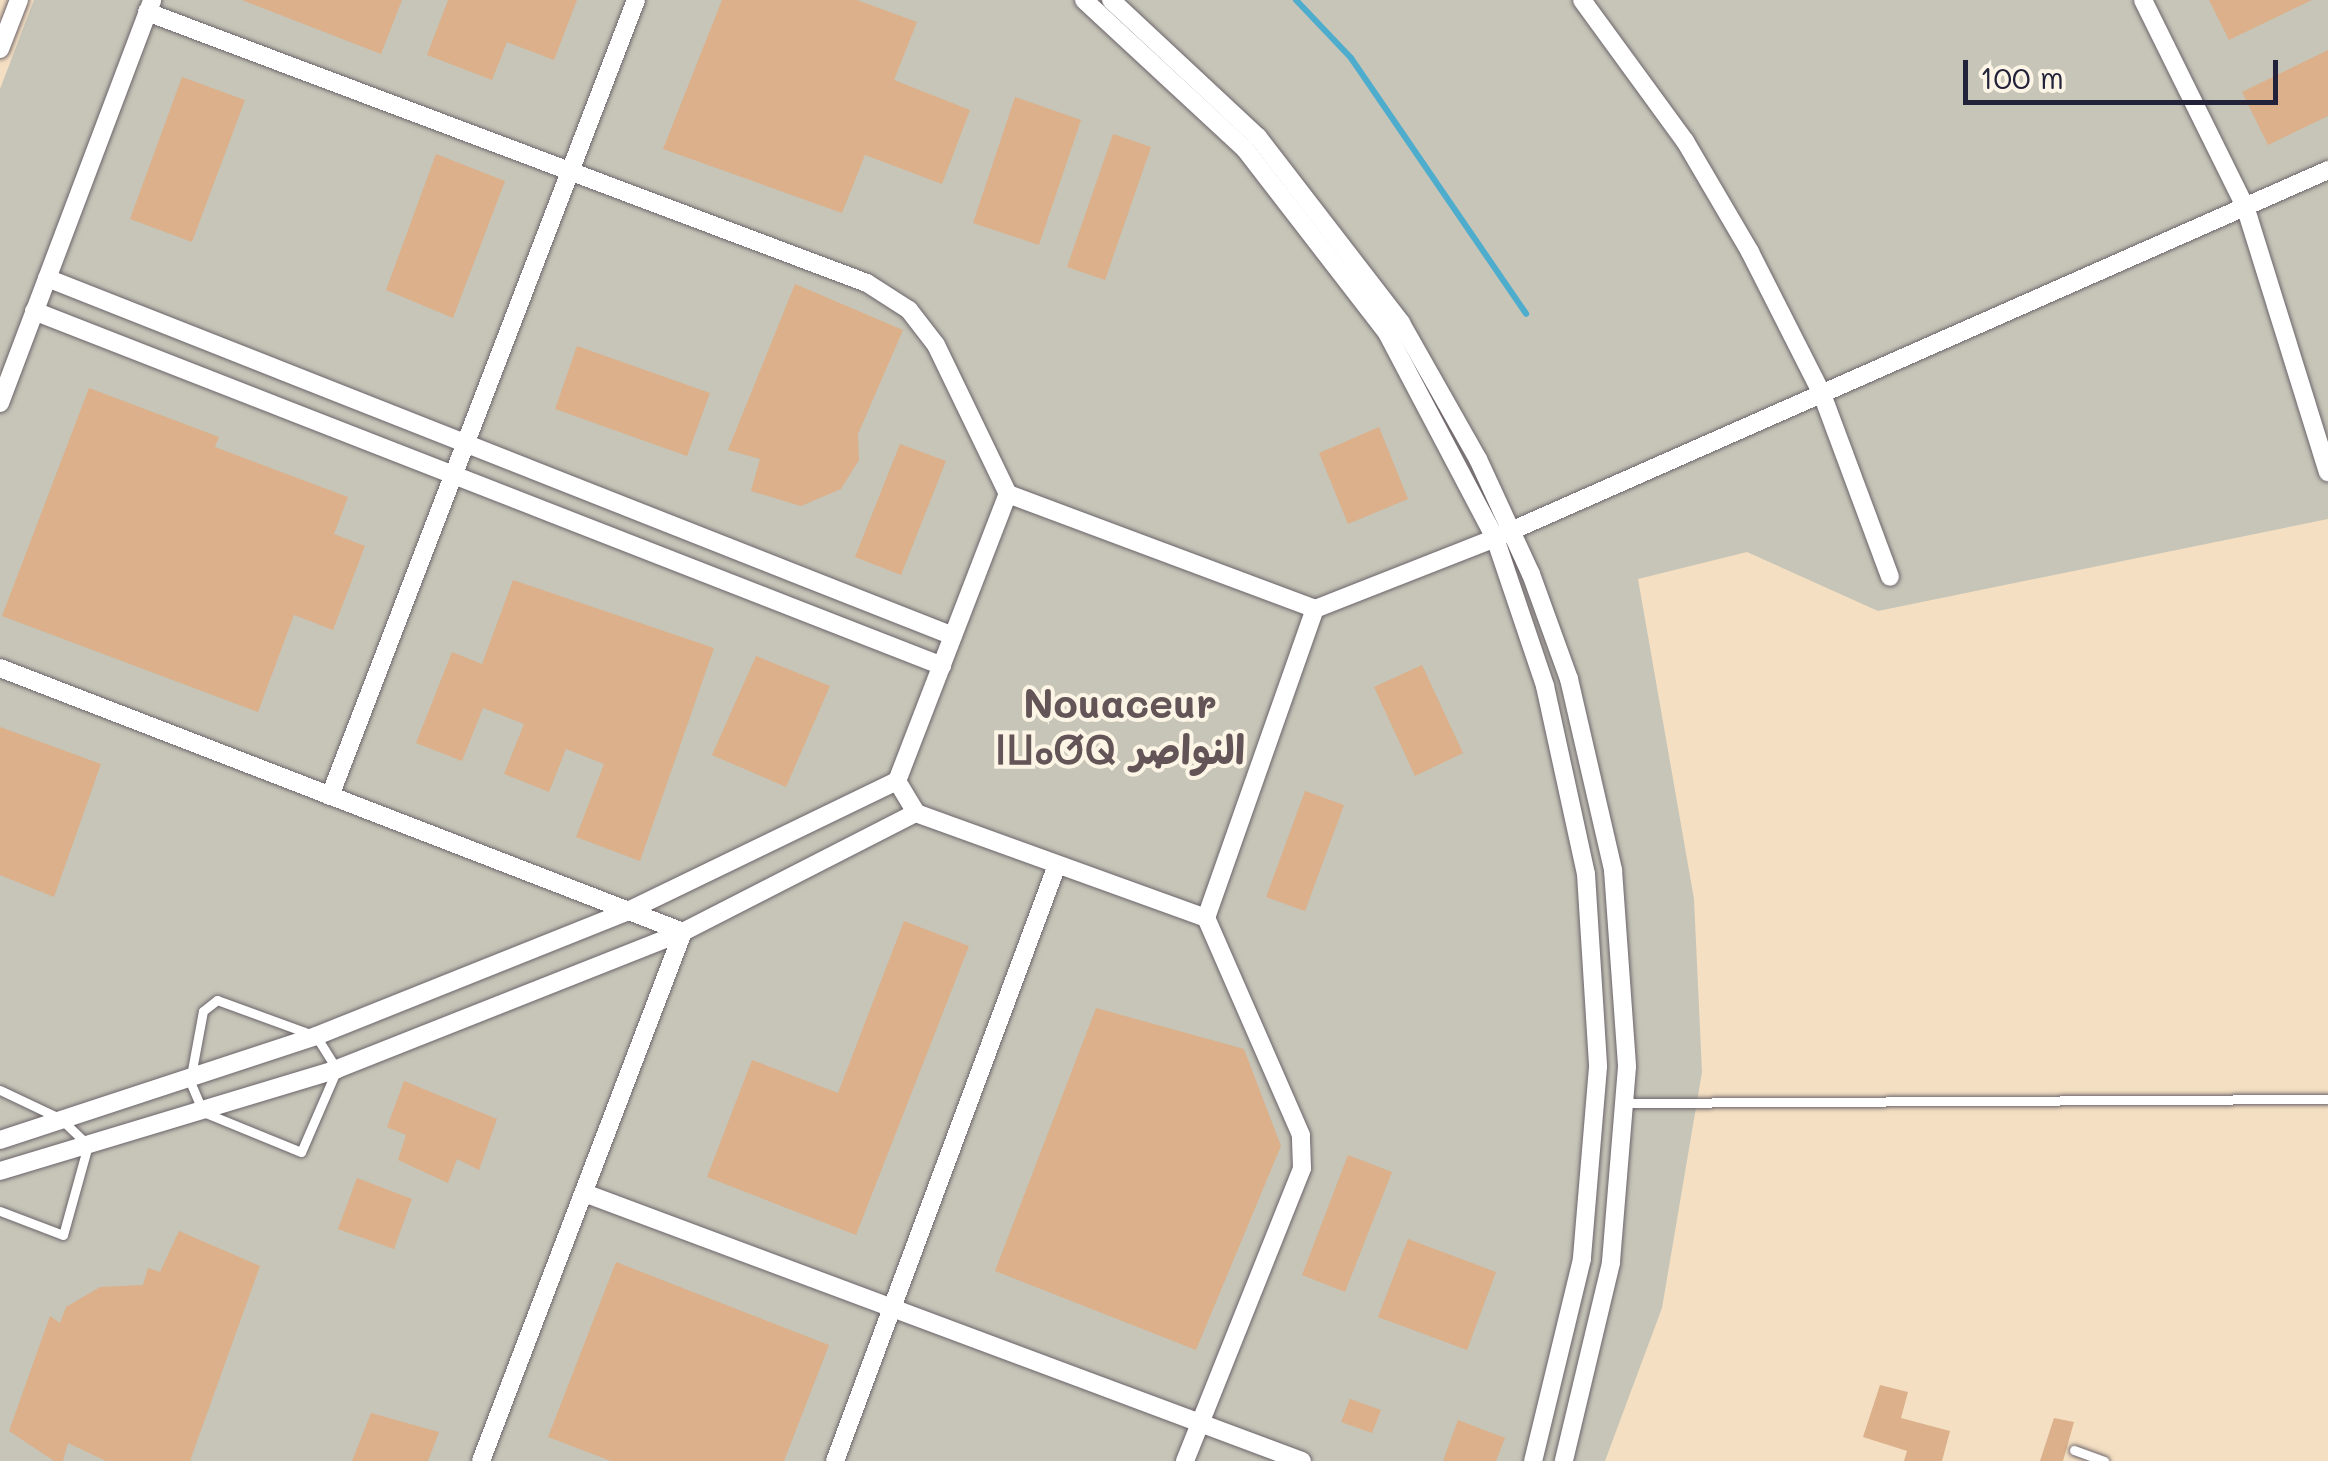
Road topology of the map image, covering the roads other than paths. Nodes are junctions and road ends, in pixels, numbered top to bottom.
1 (19, 0) edge
2 (636, 0) edge
3 (1084, 0) edge
4 (1111, 0) edge
5 (1582, 0) edge
6 (2144, 0) edge
7 (150, 6) edge
8 (0, 49) edge
9 (1252, 143) junction
10 (570, 168) junction
11 (2328, 170) edge
12 (2245, 206) junction
13 (47, 278) junction
14 (34, 311) junction
15 (1822, 394) junction
16 (0, 403) edge
17 (467, 443) junction
18 (2328, 472) edge
19 (455, 475) junction
20 (1008, 494) junction
21 (1503, 534) junction
22 (1890, 577) dead end
23 (1315, 609) junction
24 (953, 636) junction
25 (942, 666) junction
26 (0, 668) edge
27 (897, 781) junction
28 (330, 796) junction
29 (916, 813) junction
30 (1057, 864) junction
31 (628, 911) junction
32 (1206, 918) junction
33 (683, 932) junction
34 (316, 1036) junction
35 (337, 1070) junction
36 (190, 1080) junction
37 (0, 1090) edge
38 (2328, 1100) edge
39 (1626, 1103) junction
40 (202, 1112) junction
41 (61, 1119) junction
42 (0, 1140) edge
43 (88, 1145) junction
44 (0, 1171) edge
45 (587, 1194) junction
46 (0, 1211) edge
47 (894, 1309) junction
48 (1199, 1422) junction
49 (2074, 1450) dead end
50 (481, 1461) edge
51 (835, 1461) edge
52 (1185, 1461) edge
53 (1302, 1461) edge
54 (1533, 1461) edge
55 (1564, 1461) edge
56 (2104, 1461) edge

1 - 8 street
2 - 10 street
3 - 9 street
4 - 9 street
5 - 15 street
6 - 12 street
7 - 10 street
7 - 13 street
9 - 21 street
10 - 17 street
10 - 20 street
11 - 12 street
12 - 15 street
12 - 18 street
13 - 14 street
13 - 17 street
14 - 16 street
14 - 19 street
15 - 21 street
15 - 22 street
17 - 19 street
17 - 24 street
19 - 25 street
19 - 28 street
20 - 23 street
20 - 24 street
21 - 23 street
21 - 39 street
21 - 54 street
23 - 32 street
24 - 25 street
25 - 27 street
26 - 28 street
27 - 29 street
27 - 31 street
28 - 31 street
29 - 30 street
29 - 33 street
30 - 32 street
30 - 47 street
31 - 33 street
31 - 34 street
32 - 48 street
33 - 35 street
33 - 45 street
34 - 35 lane
34 - 36 street
34 - 36 lane
35 - 40 street
35 - 40 lane
36 - 40 lane
36 - 41 street
37 - 41 lane
38 - 39 lane
39 - 55 street
40 - 43 street
41 - 42 street
41 - 43 lane
43 - 44 street
43 - 46 lane
45 - 47 street
45 - 50 street
47 - 48 street
47 - 51 street
48 - 52 street
48 - 53 street
49 - 56 lane

